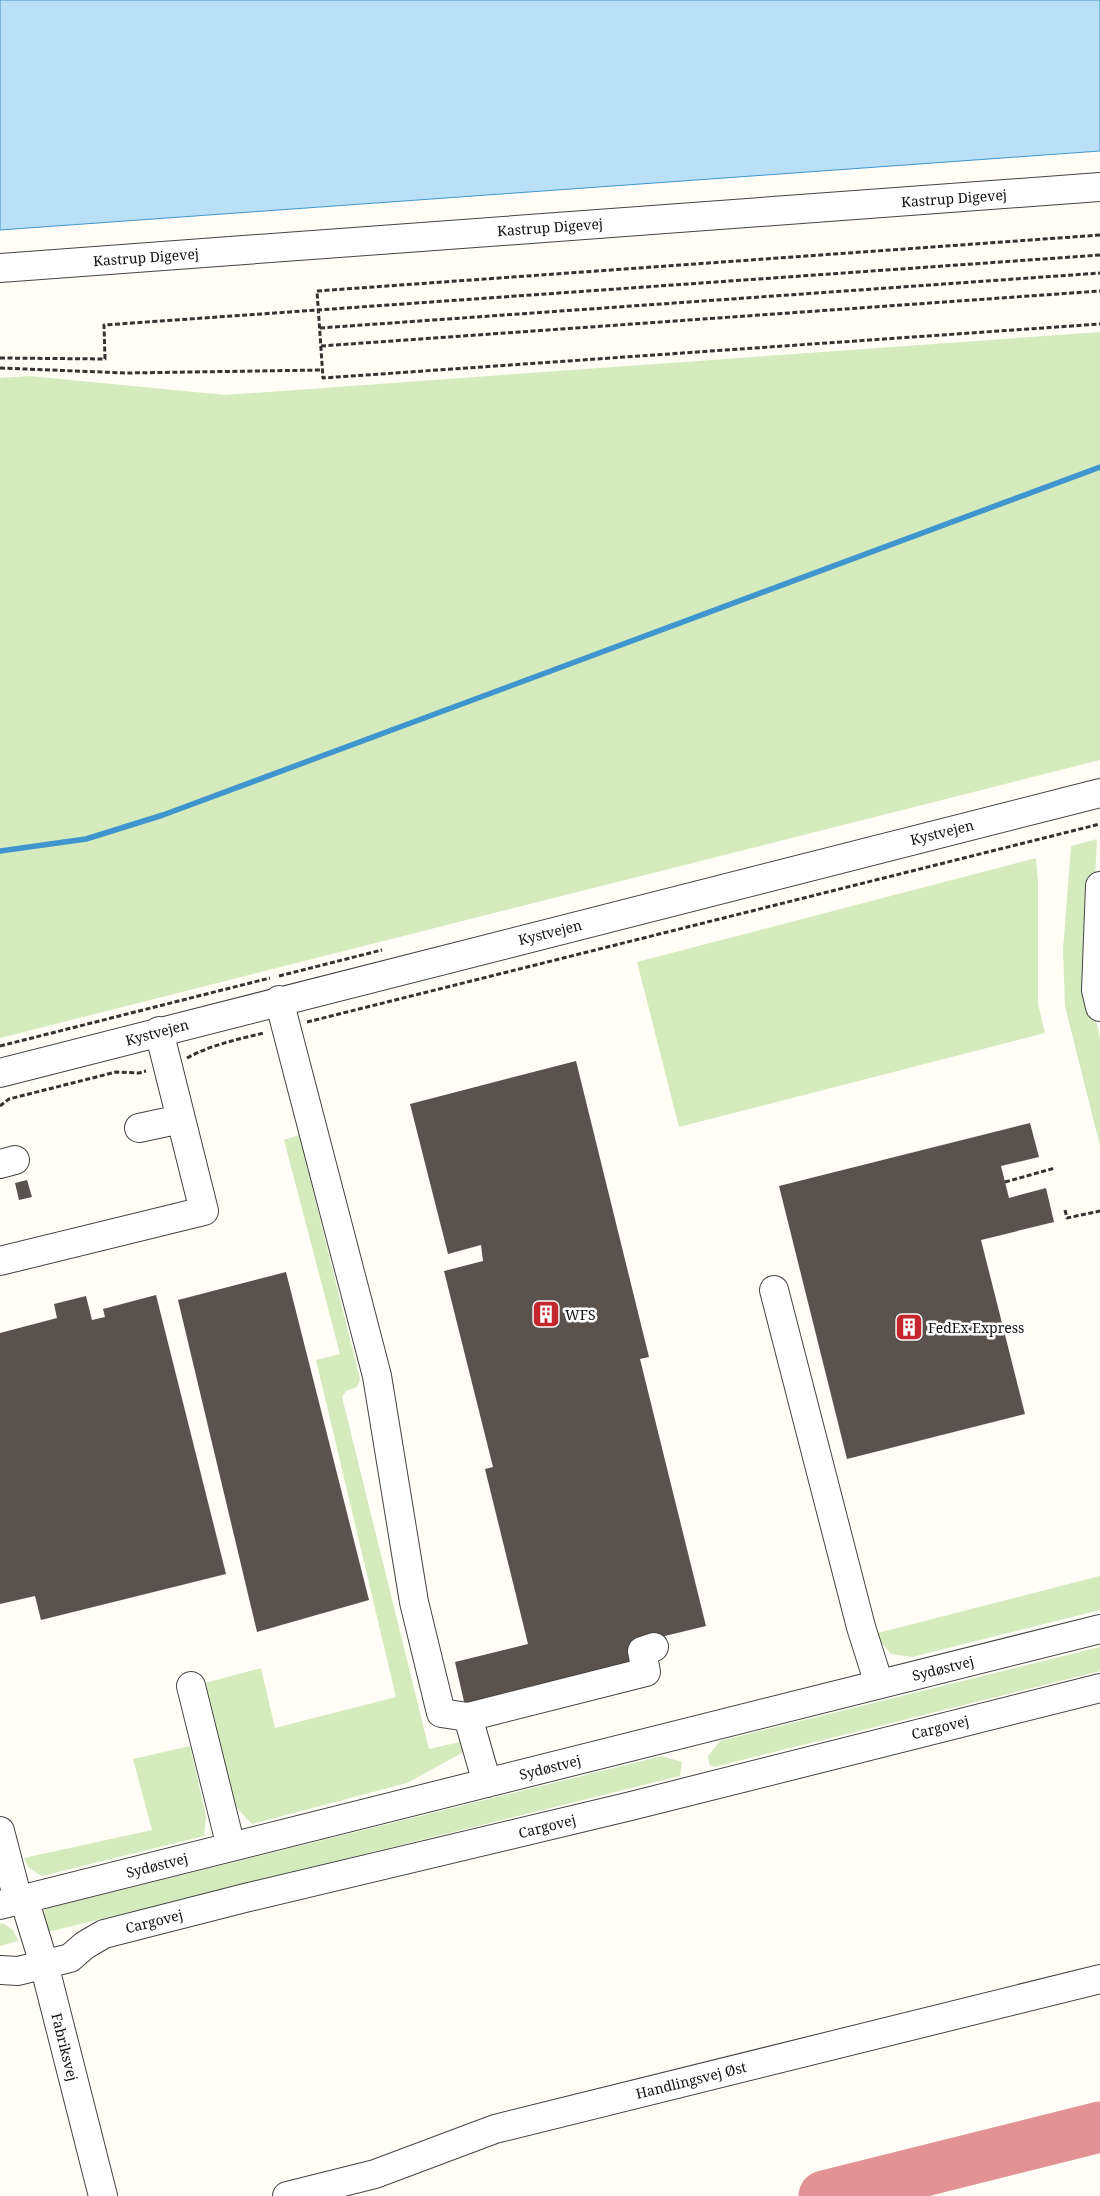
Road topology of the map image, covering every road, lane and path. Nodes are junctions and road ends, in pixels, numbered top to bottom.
1 (1100, 187) edge
2 (1100, 235) edge
3 (1100, 255) edge
4 (0, 268) edge
5 (1100, 273) edge
6 (1100, 291) edge
7 (319, 311) junction
8 (1100, 324) edge
9 (320, 328) junction
10 (321, 346) junction
11 (0, 358) edge
12 (0, 368) edge
13 (323, 370) junction
14 (1100, 793) edge
15 (1100, 824) edge
16 (1100, 886) edge
17 (279, 1000) junction
18 (1100, 1007) edge
19 (286, 1027) junction
20 (159, 1032) junction
21 (168, 1065) junction
22 (0, 1072) edge
23 (0, 1106) edge
24 (181, 1119) junction
25 (139, 1128) dead end
26 (1055, 1168) dead end
27 (1005, 1182) dead end
28 (1065, 1210) dead end
29 (1100, 1211) edge
30 (1, 1258) edge
31 (774, 1290) dead end
32 (1100, 1629) edge
33 (654, 1646) dead end
34 (879, 1684) junction
35 (192, 1686) dead end
36 (1100, 1688) edge
37 (468, 1717) junction
38 (487, 1783) junction
39 (0, 1831) edge
40 (231, 1847) junction
41 (14, 1901) edge
42 (44, 1964) junction
43 (0, 1970) edge
44 (1100, 1978) edge
45 (103, 2196) edge
46 (287, 2196) edge

1 - 4 street, Kastrup Digevej
2 - 7 path
3 - 7 path
5 - 9 path
6 - 10 path
7 - 9 path
7 - 11 path
8 - 13 path
9 - 10 path
10 - 13 path
12 - 13 path
14 - 17 street, Kystvejen
15 - 19 path
16 - 18 street
17 - 19 street
17 - 20 street, Kystvejen
19 - 21 path
19 - 37 street
20 - 21 street
20 - 22 street, Kystvejen
21 - 23 path
21 - 24 street
24 - 25 street
24 - 30 street
26 - 27 path
28 - 29 path
31 - 34 street
32 - 34 street, Sydøstvej
33 - 37 street
34 - 38 street, Sydøstvej
35 - 40 street
36 - 42 street, Cargovej
37 - 38 street
38 - 40 street, Sydøstvej
39 - 41 street, Fabriksvej
40 - 41 street, Sydøstvej
41 - 42 street, Fabriksvej
42 - 43 street, Cargovej
42 - 45 street, Fabriksvej
44 - 46 street, Handlingsvej Øst

